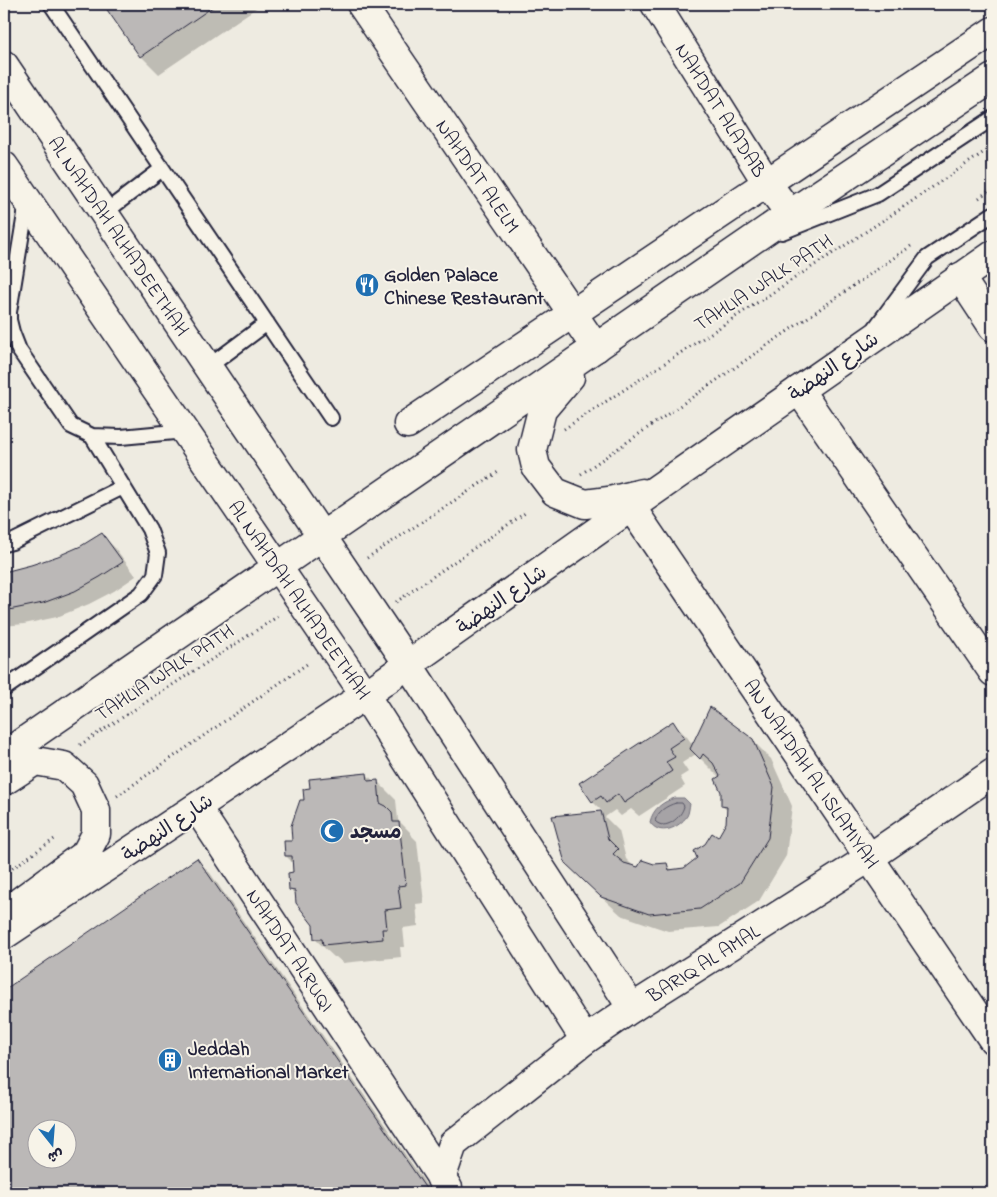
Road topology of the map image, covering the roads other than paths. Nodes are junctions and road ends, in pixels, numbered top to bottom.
1 (51, 4) edge
2 (361, 4) edge
3 (656, 4) edge
4 (993, 31) edge
5 (4, 65) edge
6 (993, 78) edge
7 (993, 118) edge
8 (4, 166) edge
9 (162, 169) junction
10 (767, 183) junction
11 (28, 201) junction
12 (104, 213) junction
13 (790, 214) junction
14 (993, 214) edge
15 (743, 247) junction
16 (993, 255) edge
17 (960, 277) junction
18 (6, 312) edge
19 (573, 314) junction
20 (267, 323) junction
21 (993, 327) edge
22 (862, 346) junction
23 (596, 348) junction
24 (208, 367) junction
25 (799, 390) junction
26 (331, 418) dead end
27 (408, 424) dead end
28 (185, 432) junction
29 (92, 436) junction
30 (123, 487) junction
31 (656, 490) junction
32 (631, 507) junction
33 (4, 544) edge
34 (329, 546) junction
35 (277, 567) junction
36 (403, 656) junction
37 (993, 672) edge
38 (4, 689) edge
39 (365, 695) junction
40 (4, 755) edge
41 (993, 773) edge
42 (4, 781) edge
43 (197, 808) junction
44 (869, 858) junction
45 (4, 912) edge
46 (4, 935) edge
47 (632, 1008) junction
48 (585, 1040) junction
49 (993, 1040) edge
50 (446, 1186) edge

1 - 9 lane
2 - 19 street, NAHDAT ALELM
3 - 10 street, NAHDAT ALADAB
4 - 10 street
5 - 12 street, AL NAHDAH ALHADEETHAH
6 - 13 street
7 - 15 lane
8 - 11 street, AL NAHDAH ALHADEETHAH
9 - 12 lane
9 - 20 lane
10 - 13 street, NAHDAT ALADAB
10 - 19 street
11 - 18 lane
11 - 28 street, AL NAHDAH ALHADEETHAH
12 - 24 street, AL NAHDAH ALHADEETHAH
13 - 15 street
14 - 22 lane
15 - 23 street
16 - 17 street, شارع النهضة
17 - 21 street
17 - 22 street, شارع النهضة
18 - 29 lane
19 - 23 street, NAHDAT ALELM
19 - 27 street
20 - 24 lane
20 - 26 lane
22 - 25 street, شارع النهضة
23 - 31 street
23 - 34 street
24 - 34 street, AL NAHDAH ALHADEETHAH
25 - 31 street, شارع النهضة
25 - 37 street
28 - 29 lane
28 - 35 street, AL NAHDAH ALHADEETHAH
29 - 30 lane
30 - 33 lane
30 - 38 lane
31 - 32 street, شارع النهضة
32 - 36 street, شارع النهضة
32 - 44 street, AN NAHDAH AL ISLAMIYAH
34 - 35 street
34 - 36 street, AL NAHDAH ALHADEETHAH
35 - 39 street, AL NAHDAH ALHADEETHAH
35 - 40 street
36 - 39 street, شارع النهضة
36 - 47 street
39 - 43 street, شارع النهضة
39 - 48 street, AL NAHDAH ALHADEETHAH
41 - 44 street, BARIQ AL AMAL
42 - 45 street
43 - 46 street, شارع النهضة
43 - 50 street, NAHDAT ALRUQI
44 - 47 street, BARIQ AL AMAL
44 - 49 street, AN NAHDAH AL ISLAMIYAH
47 - 48 street, BARIQ AL AMAL
48 - 50 street, BARIQ AL AMAL

